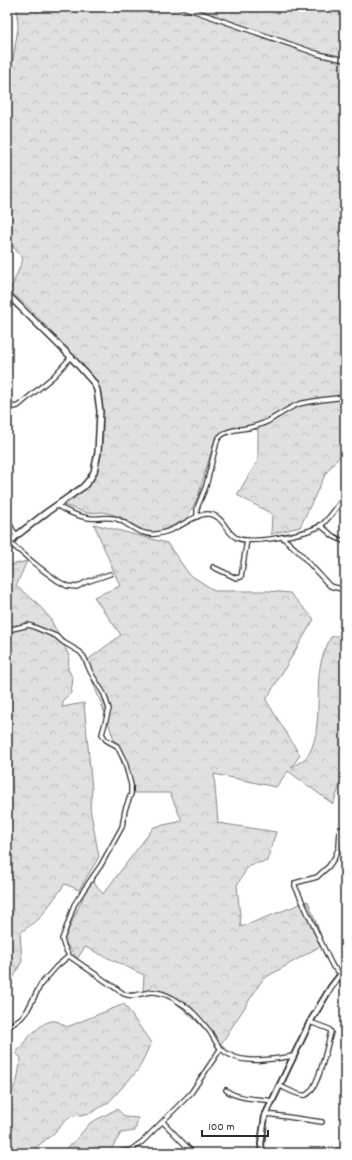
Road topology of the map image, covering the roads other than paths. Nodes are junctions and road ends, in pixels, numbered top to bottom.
1 (183, 7) edge
2 (345, 60) edge
3 (7, 294) edge
4 (71, 357) junction
5 (345, 397) edge
6 (7, 402) edge
7 (345, 495) edge
8 (56, 505) junction
9 (196, 517) junction
10 (7, 519) edge
11 (320, 525) junction
12 (7, 526) edge
13 (16, 536) junction
14 (282, 537) junction
15 (247, 540) junction
16 (345, 542) edge
17 (8, 545) edge
18 (213, 567) dead end
19 (110, 574) dead end
20 (345, 590) edge
21 (7, 632) edge
22 (340, 829) dead end
23 (69, 956) junction
24 (345, 969) edge
25 (343, 973) edge
26 (310, 1022) junction
27 (7, 1028) edge
28 (221, 1048) junction
29 (294, 1056) junction
30 (280, 1086) junction
31 (226, 1090) dead end
32 (273, 1101) junction
33 (267, 1114) junction
34 (163, 1122) junction
35 (322, 1122) dead end
36 (344, 1149) edge
37 (116, 1153) edge
38 (193, 1153) edge
39 (262, 1153) edge
40 (329, 1153) edge

1 - 2 street
3 - 4 main road
4 - 6 street
4 - 8 main road
5 - 9 street
7 - 11 street
8 - 9 street
8 - 13 main road
9 - 15 street
10 - 13 street
11 - 14 street
11 - 16 street
12 - 13 street
13 - 17 main road
14 - 15 street
14 - 20 street
15 - 18 street
17 - 19 street
21 - 23 street
22 - 25 street
23 - 27 street
23 - 28 street
24 - 25 street
25 - 26 street
26 - 29 street
26 - 30 street
28 - 29 street
28 - 34 street
29 - 30 street
30 - 32 street
31 - 32 street
32 - 33 street
33 - 35 street
33 - 39 street
34 - 37 street
34 - 38 street
36 - 40 street

